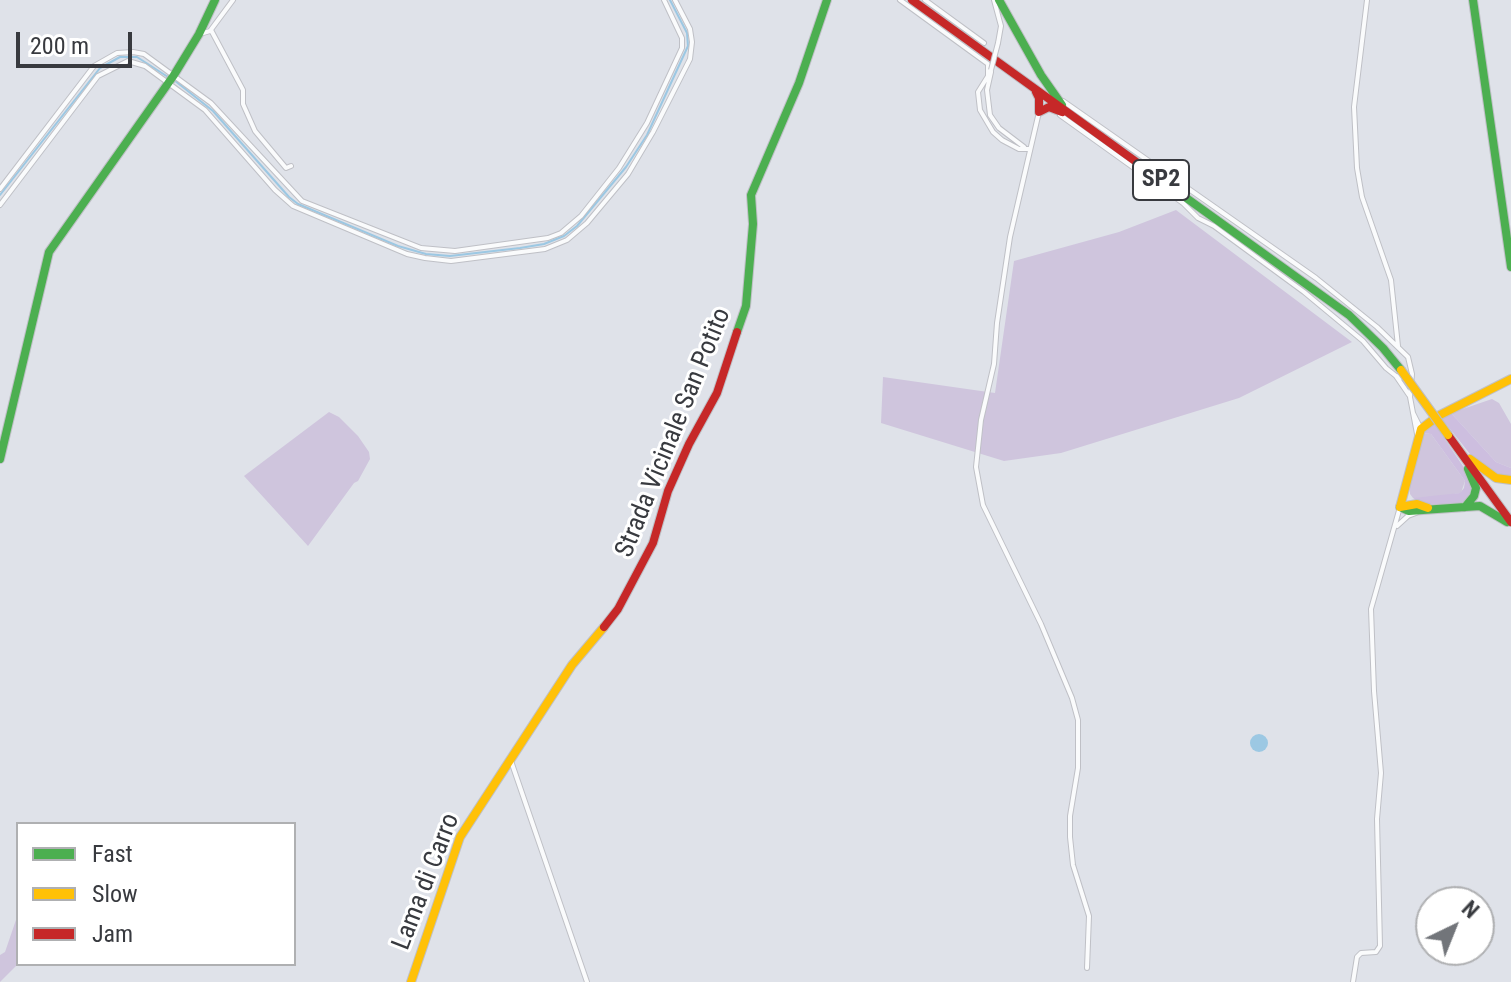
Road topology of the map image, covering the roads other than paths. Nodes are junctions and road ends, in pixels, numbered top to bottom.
1 (215, 0) edge
2 (233, 0) edge
3 (664, 0) edge
4 (675, 0) edge
5 (827, 0) edge
6 (900, 0) edge
7 (912, 0) edge
8 (925, 0) edge
9 (997, 0) edge
10 (1367, 0) edge
11 (1473, 0) edge
12 (211, 30) junction
13 (199, 34) junction
14 (984, 43) dead end
15 (123, 52) junction
16 (125, 61) junction
17 (1034, 63) junction
18 (1015, 74) junction
19 (171, 79) junction
20 (668, 79) junction
21 (677, 84) junction
22 (1033, 87) junction
23 (1055, 96) junction
24 (1055, 109) junction
25 (1039, 112) junction
26 (1070, 114) junction
27 (31, 148) junction
28 (1028, 149) junction
29 (38, 154) junction
30 (259, 157) junction
31 (251, 163) junction
32 (291, 166) dead end
33 (619, 168) junction
34 (628, 174) junction
35 (0, 189) edge
36 (0, 205) edge
37 (359, 224) junction
38 (356, 233) junction
39 (536, 240) junction
40 (537, 251) junction
41 (1511, 267) edge
42 (1398, 346) junction
43 (1399, 373) junction
44 (1412, 374) junction
45 (1508, 378) edge
46 (1410, 397) junction
47 (1412, 411) junction
48 (1416, 417) junction
49 (1430, 421) junction
50 (1419, 432) junction
51 (1450, 438) junction
52 (1460, 452) junction
53 (0, 459) edge
54 (1406, 480) junction
55 (1511, 480) edge
56 (1400, 507) junction
57 (1465, 507) junction
58 (1418, 508) junction
59 (1511, 524) edge
60 (1394, 531) junction
61 (511, 758) junction
62 (1087, 968) dead end
63 (411, 982) edge
64 (587, 982) edge
65 (1353, 982) edge

1 - 13 main road
2 - 12 street
3 - 20 street
4 - 21 street
5 - 61 main road, Strada Vicinale San Potito
6 - 28 street
7 - 18 main road, SP2
8 - 14 street
9 - 17 main road
9 - 28 street, bridge
10 - 42 street
11 - 41 main road
12 - 13 street
12 - 32 street
13 - 19 main road
15 - 16 street
15 - 19 street
15 - 27 street
16 - 19 street
16 - 29 street
17 - 18 main road
17 - 23 main road
18 - 22 main road, SP2
19 - 30 street
19 - 31 street
19 - 53 main road
20 - 21 street
20 - 33 street
21 - 34 street
22 - 25 main road
22 - 26 main road, SP2
23 - 26 main road
23 - 42 street
24 - 25 main road
24 - 26 main road
24 - 43 street
25 - 28 street
26 - 43 main road, SP2
27 - 29 street
27 - 35 street
28 - 62 street
29 - 36 street
30 - 31 street
30 - 37 street
31 - 38 street
33 - 34 street
33 - 39 street
34 - 40 street
37 - 38 street
37 - 39 street
38 - 40 street
39 - 40 street
42 - 44 street
43 - 44 street
43 - 46 street
43 - 51 main road, SP2, bridge
44 - 46 street
45 - 49 main road
46 - 47 street
47 - 48 street
47 - 50 street
48 - 49 street
48 - 50 street
49 - 50 main road
50 - 54 main road
51 - 52 main road, SP2
51 - 55 main road
52 - 57 main road
52 - 59 main road, SP2
54 - 56 main road
54 - 58 main road
56 - 58 main road
56 - 60 street
57 - 58 main road
57 - 59 main road
58 - 60 street
60 - 65 street
61 - 63 main road, Lama di Carro
61 - 64 street

